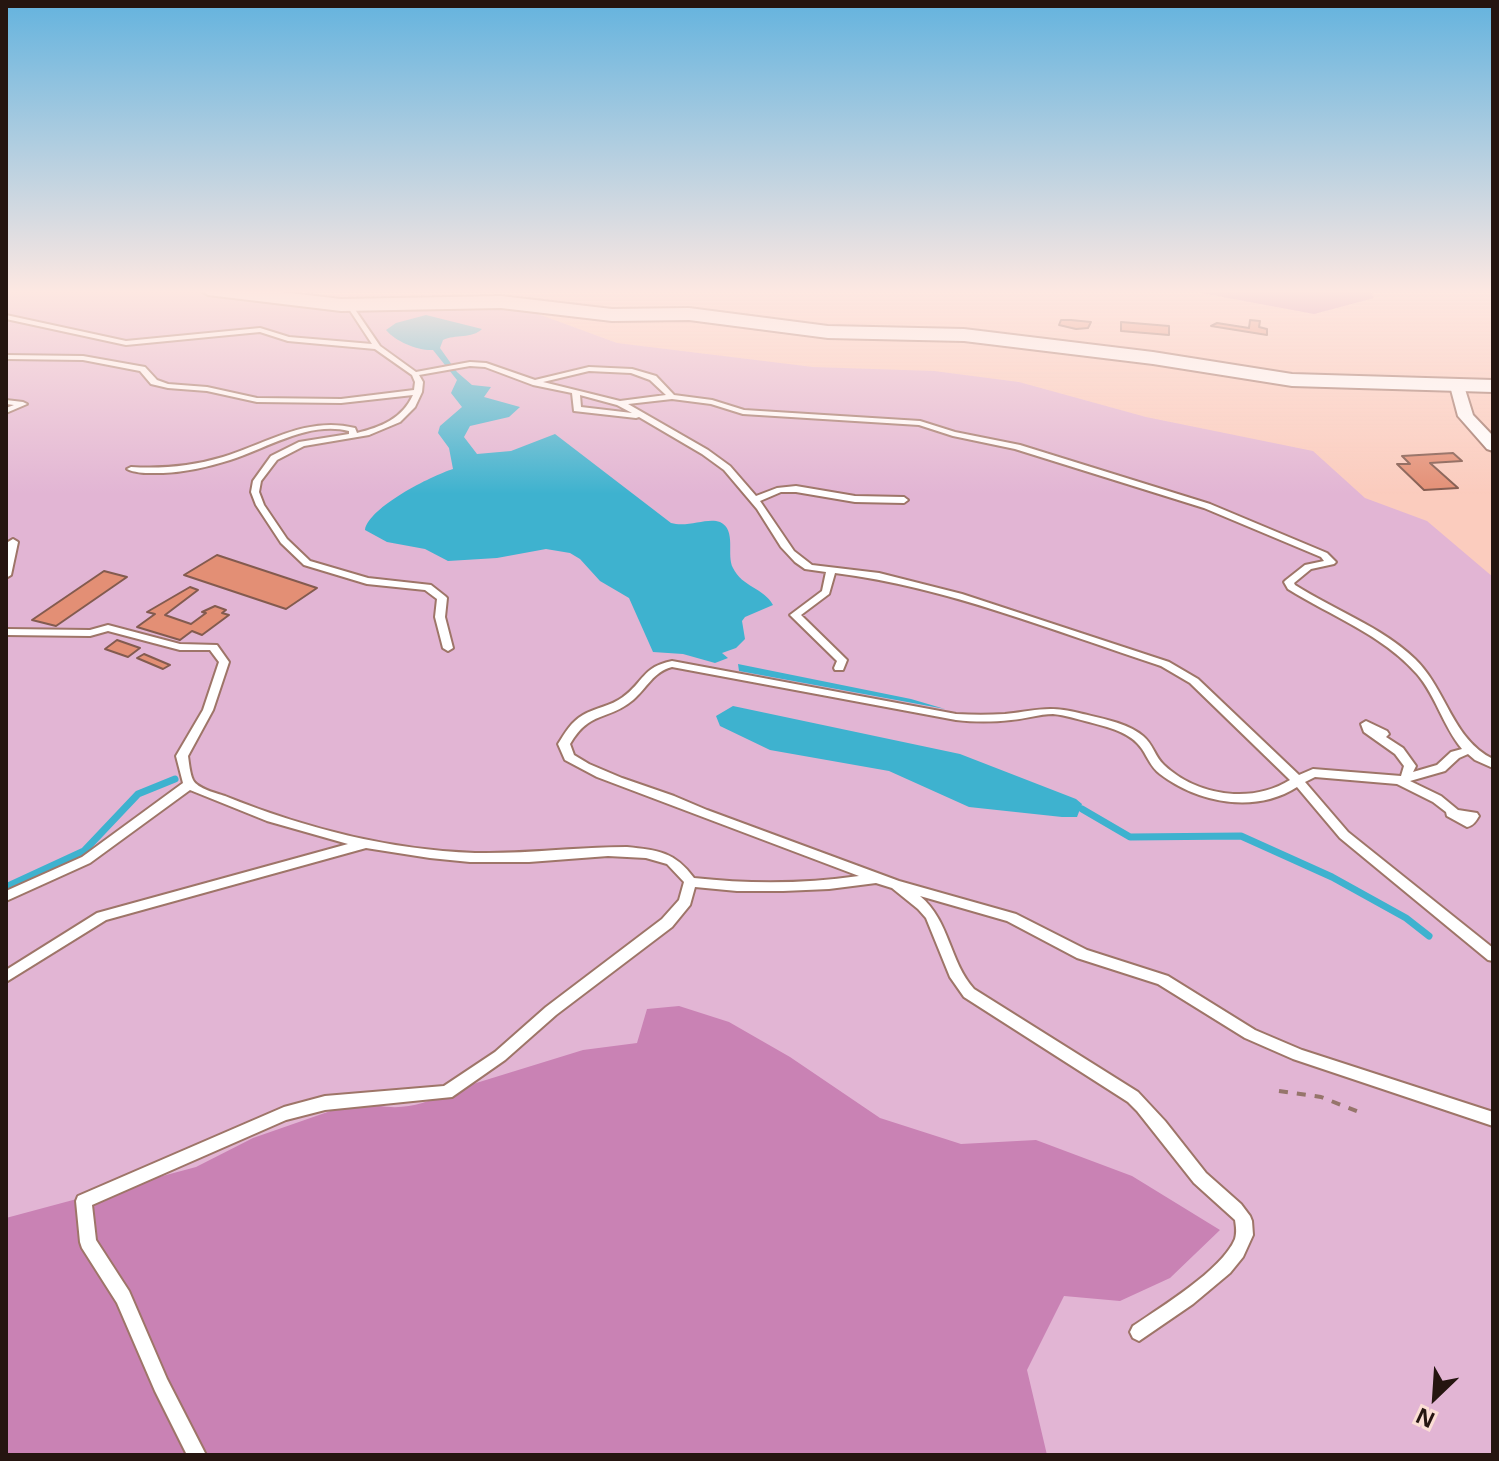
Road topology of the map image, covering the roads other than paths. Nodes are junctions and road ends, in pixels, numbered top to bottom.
1 (20, 357) edge
2 (391, 357) edge
3 (1146, 357) edge
4 (415, 374) junction
5 (535, 382) junction
6 (1457, 386) junction
7 (1493, 386) edge
8 (418, 392) junction
9 (576, 392) junction
10 (672, 397) junction
11 (6, 402) edge
12 (620, 403) junction
13 (6, 411) edge
14 (648, 418) junction
15 (354, 436) junction
16 (1493, 446) edge
17 (131, 469) dead end
18 (755, 500) junction
19 (904, 500) dead end
20 (13, 542) dead end
21 (831, 570) junction
22 (6, 575) edge
23 (6, 632) edge
24 (448, 648) dead end
25 (839, 668) dead end
26 (1383, 734) dead end
27 (1467, 751) junction
28 (1493, 764) edge
29 (1402, 780) junction
30 (1298, 781) junction
31 (190, 784) junction
32 (1451, 813) dead end
33 (365, 844) junction
34 (877, 878) junction
35 (690, 882) junction
36 (896, 885) junction
37 (6, 896) edge
38 (1493, 956) edge
39 (6, 977) edge
40 (1493, 1119) edge
41 (1139, 1332) dead end
42 (197, 1455) edge

1 - 8 lane
2 - 4 lane
3 - 6 street
4 - 5 lane
4 - 8 lane
5 - 9 lane
5 - 10 lane
6 - 7 street
6 - 16 street
8 - 15 lane
9 - 12 lane
9 - 14 lane
10 - 12 lane
10 - 27 lane
11 - 13 lane
12 - 14 lane
14 - 18 lane
15 - 17 lane
15 - 24 lane
18 - 19 lane
18 - 21 lane
20 - 22 lane
21 - 25 lane
21 - 30 lane
23 - 31 lane
26 - 29 lane
27 - 28 lane
27 - 29 lane
29 - 30 lane
29 - 32 lane
30 - 34 lane
30 - 38 lane
31 - 33 lane
31 - 37 lane
33 - 35 lane
33 - 39 lane
34 - 35 lane
34 - 36 lane
35 - 42 lane
36 - 40 lane
36 - 41 lane

